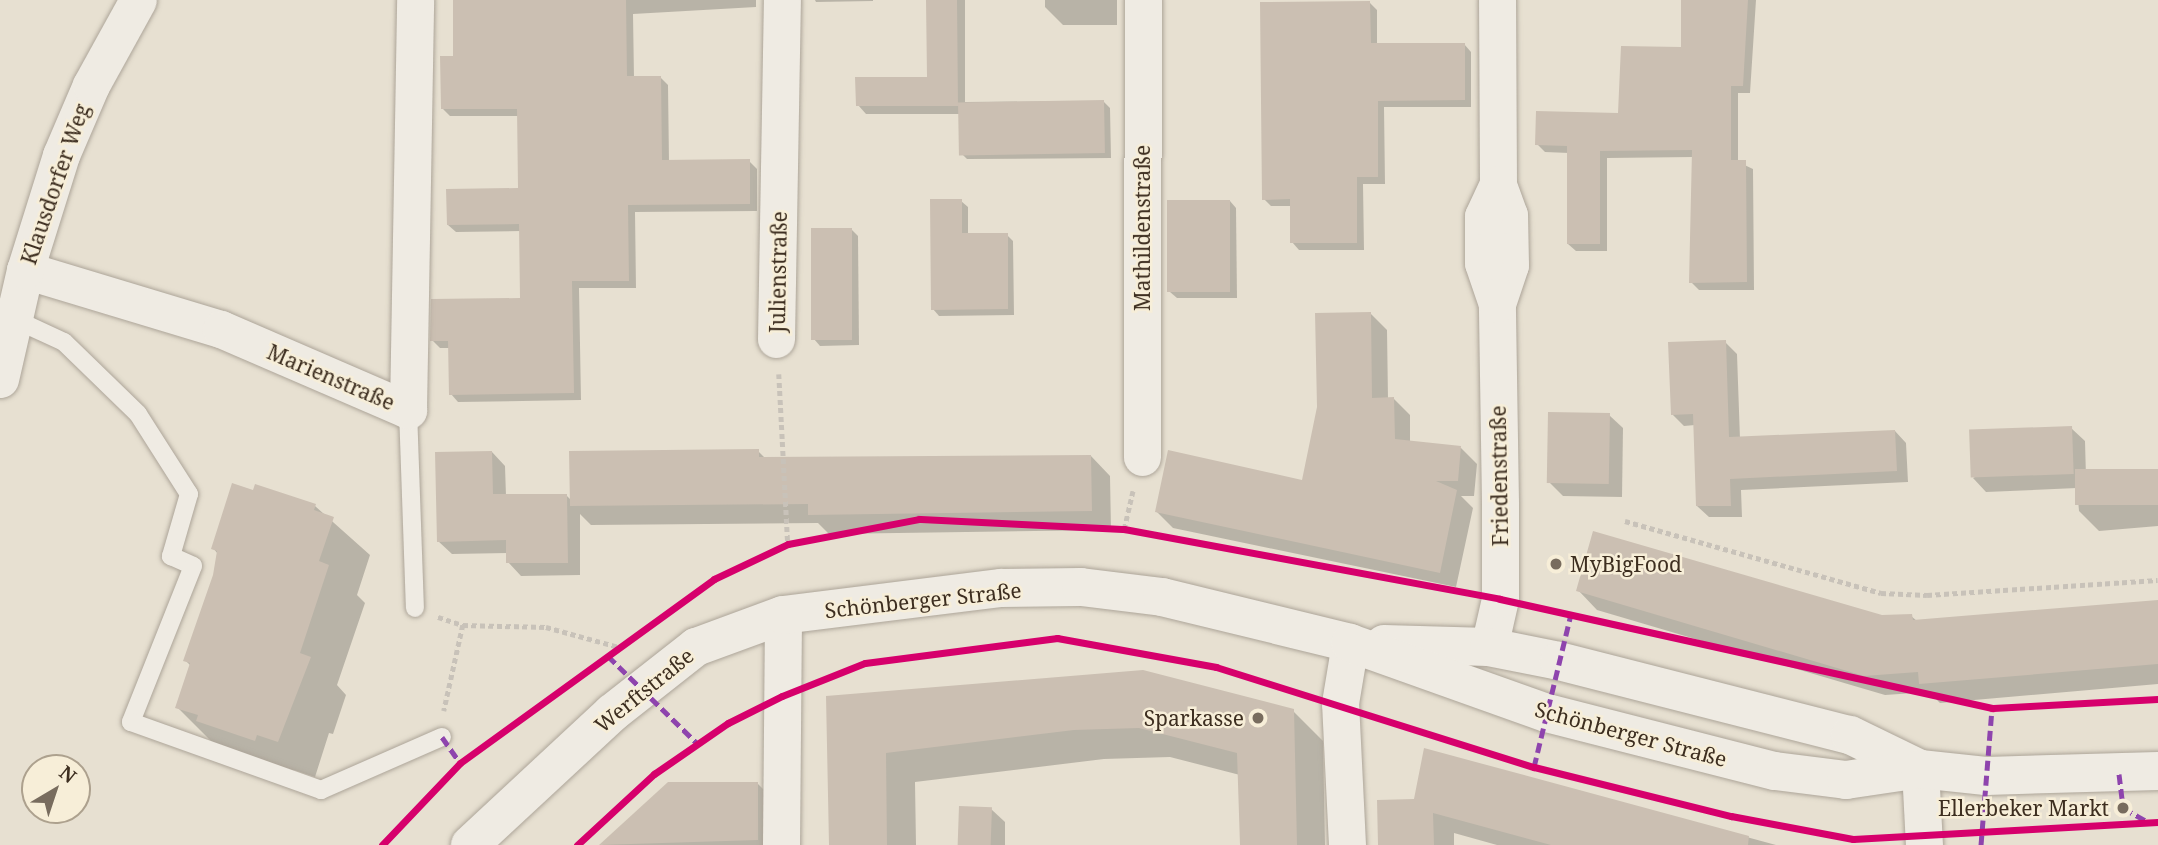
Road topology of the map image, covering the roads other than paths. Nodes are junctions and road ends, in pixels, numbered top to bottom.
1 (138, 0) edge
2 (415, 0) edge
3 (782, 0) edge
4 (1143, 0) edge
5 (1497, 0) edge
6 (25, 270) junction
7 (12, 318) junction
8 (776, 339) road end
9 (0, 379) edge
10 (408, 410) junction
11 (1142, 457) dead end
12 (415, 608) road end
13 (783, 615) junction
14 (1350, 643) junction
15 (1489, 647) junction
16 (442, 737) road end
17 (1920, 769) junction
18 (2158, 771) edge
19 (470, 845) edge
20 (498, 845) edge
21 (781, 845) edge
22 (1347, 845) edge
23 (1924, 845) edge

1 - 6 street, Klausdorfer Weg
2 - 10 street, Marienstraße
3 - 8 street, Julienstraße
4 - 11 street, Mathildenstraße
5 - 15 street, Friedenstraße
6 - 7 street, Klausdorfer Weg
6 - 10 street, Marienstraße
7 - 9 street, Klausdorfer Weg
7 - 16 lane
10 - 12 lane
13 - 14 main road, Schönberger Straße
13 - 19 main road, Werftstraße
13 - 20 main road, Werftstraße
13 - 21 street
14 - 15 main road, Schönberger Straße
14 - 17 main road, Schönberger Straße
14 - 22 street
15 - 17 main road, Schönberger Straße
17 - 18 main road, Schönberger Straße
17 - 23 street

